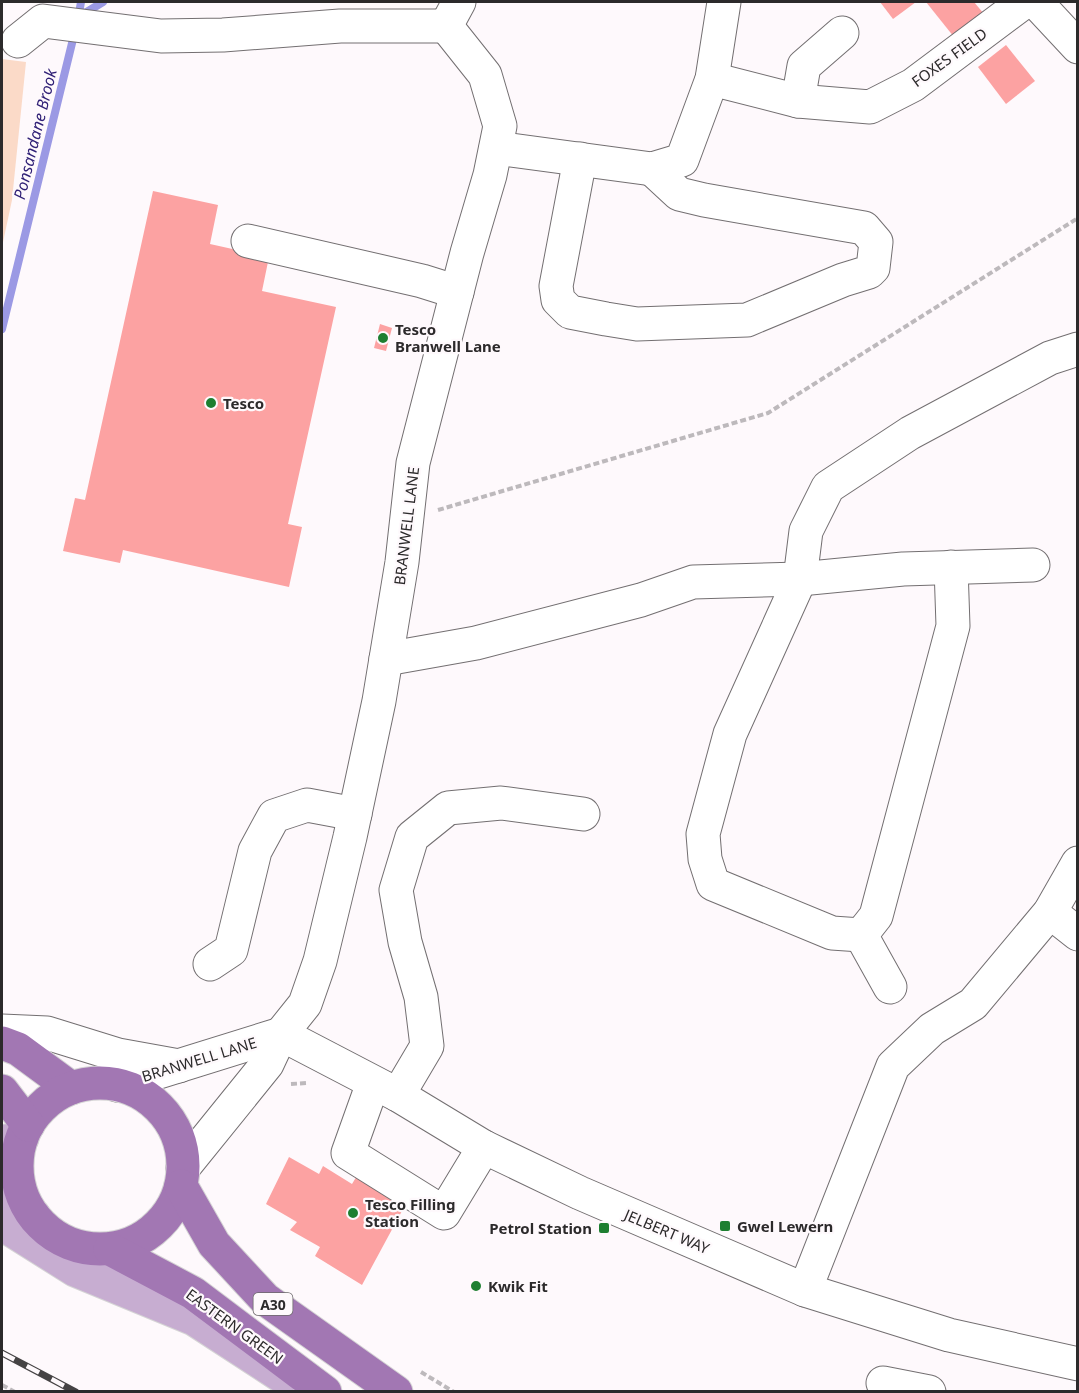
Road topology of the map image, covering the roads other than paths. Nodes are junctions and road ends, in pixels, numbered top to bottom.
1 (414, 2) edge
2 (724, 2) edge
3 (1024, 2) edge
4 (1036, 2) edge
5 (453, 13) edge
6 (842, 33) dead end
7 (18, 41) dead end
8 (1077, 46) edge
9 (712, 79) junction
10 (798, 101) junction
11 (496, 148) junction
12 (580, 159) junction
13 (652, 169) junction
14 (248, 242) dead end
15 (457, 291) junction
16 (1077, 349) edge
17 (1033, 565) dead end
18 (951, 567) junction
19 (800, 579) junction
20 (386, 659) junction
21 (355, 814) junction
22 (583, 814) dead end
23 (1077, 863) edge
24 (1050, 912) junction
25 (1077, 934) edge
26 (861, 935) junction
27 (210, 964) dead end
28 (891, 987) dead end
29 (2, 1031) edge
30 (281, 1034) junction
31 (2, 1043) edge
32 (179, 1066) junction
33 (117, 1085) junction
34 (72, 1088) junction
35 (386, 1089) junction
36 (2, 1091) edge
37 (17, 1135) edge
38 (484, 1147) junction
39 (182, 1177) junction
40 (2, 1202) edge
41 (34, 1216) junction
42 (2, 1224) edge
43 (110, 1249) junction
44 (805, 1290) junction
45 (1077, 1364) edge
46 (404, 1380) edge
47 (883, 1383) dead end
48 (304, 1392) edge
49 (325, 1392) edge
50 (929, 1392) edge

1 - 5 street
2 - 9 street
3 - 10 street, FOXES FIELD
4 - 8 street
5 - 7 street
5 - 11 street, BRANWELL LANE
6 - 10 street
9 - 10 street, FOXES FIELD
9 - 13 street
11 - 12 street
11 - 15 street, BRANWELL LANE
12 - 13 street
12 - 13 street
14 - 15 street
15 - 20 street, BRANWELL LANE
16 - 19 street
17 - 18 street
18 - 19 street
18 - 26 street
19 - 20 street
19 - 26 street
20 - 21 street, BRANWELL LANE
21 - 27 street
21 - 30 street, BRANWELL LANE
22 - 35 street
23 - 24 street
24 - 25 street
24 - 44 street
26 - 28 street
29 - 32 street
30 - 32 street, BRANWELL LANE
30 - 35 street, JELBERT WAY
30 - 39 street, BRANWELL LANE
31 - 34 highway
32 - 33 street, BRANWELL LANE
33 - 34 highway
33 - 39 highway
34 - 37 highway
35 - 38 street, JELBERT WAY
35 - 38 street
36 - 37 highway
37 - 41 highway
38 - 44 street, JELBERT WAY
39 - 43 highway
39 - 46 highway, A30
40 - 41 main road
41 - 43 highway
42 - 48 main road
43 - 49 highway, EASTERN GREEN / A30
44 - 45 street, JELBERT WAY
47 - 50 street

